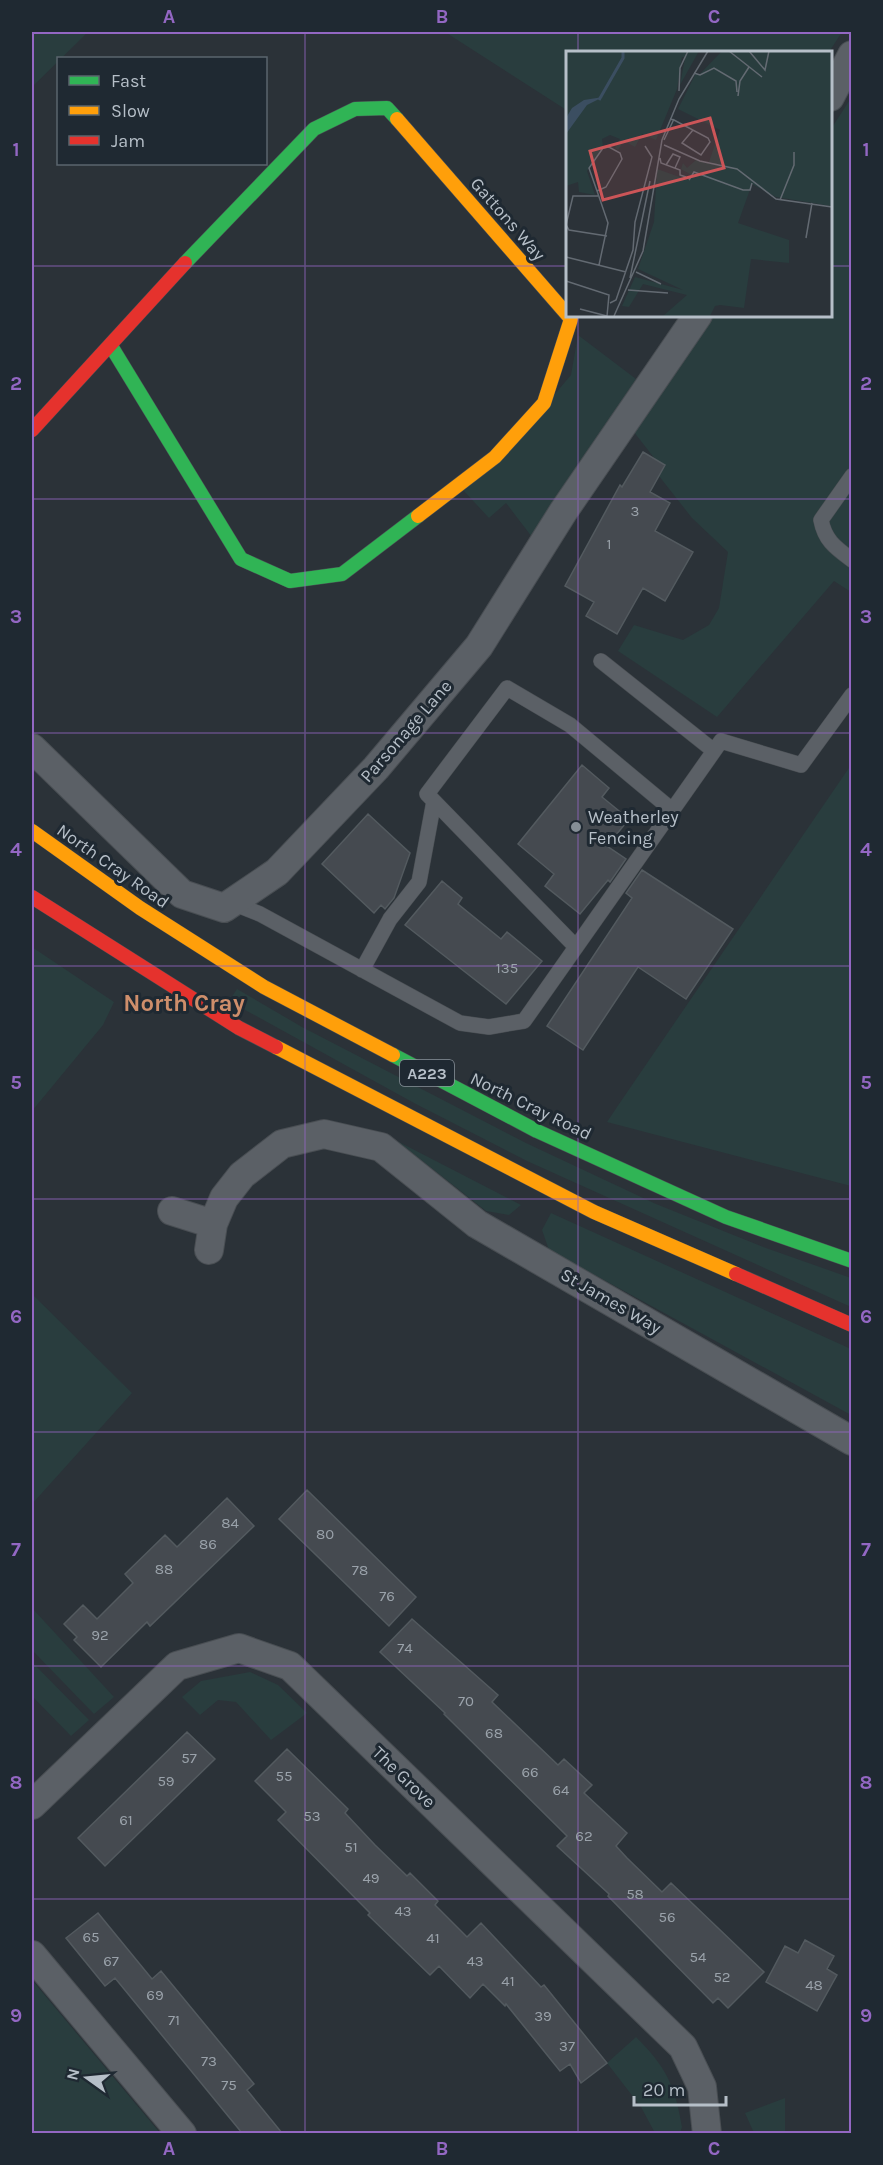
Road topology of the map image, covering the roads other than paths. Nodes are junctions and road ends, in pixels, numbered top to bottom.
1 (852, 55) edge
2 (832, 95) edge
3 (566, 313) edge
4 (568, 316) edge
5 (697, 316) edge
6 (111, 346) junction
7 (32, 430) edge
8 (852, 476) edge
9 (852, 560) edge
10 (601, 661) dead end
11 (852, 695) edge
12 (32, 748) edge
13 (714, 751) junction
14 (434, 801) junction
15 (672, 810) junction
16 (32, 831) edge
17 (32, 897) edge
18 (229, 902) junction
19 (576, 947) junction
20 (362, 970) junction
21 (172, 1211) dead end
22 (852, 1261) edge
23 (852, 1325) edge
24 (852, 1441) edge
25 (32, 1805) edge
26 (32, 1955) edge
27 (182, 2133) edge
28 (707, 2133) edge

1 - 2 street
3 - 6 main road, Gattons Way
4 - 6 main road, Gattons Way
5 - 18 street, Parsonage Lane
6 - 7 main road, Gattons Way
8 - 9 lane
10 - 13 lane
11 - 13 lane
12 - 18 street
13 - 15 lane
14 - 15 lane
14 - 19 lane
14 - 20 lane
15 - 19 lane
16 - 22 main road, North Cray Road / A223
17 - 23 main road, A223
18 - 20 lane
19 - 20 lane
21 - 24 street, St James Way
25 - 28 street, The Grove
26 - 27 street

